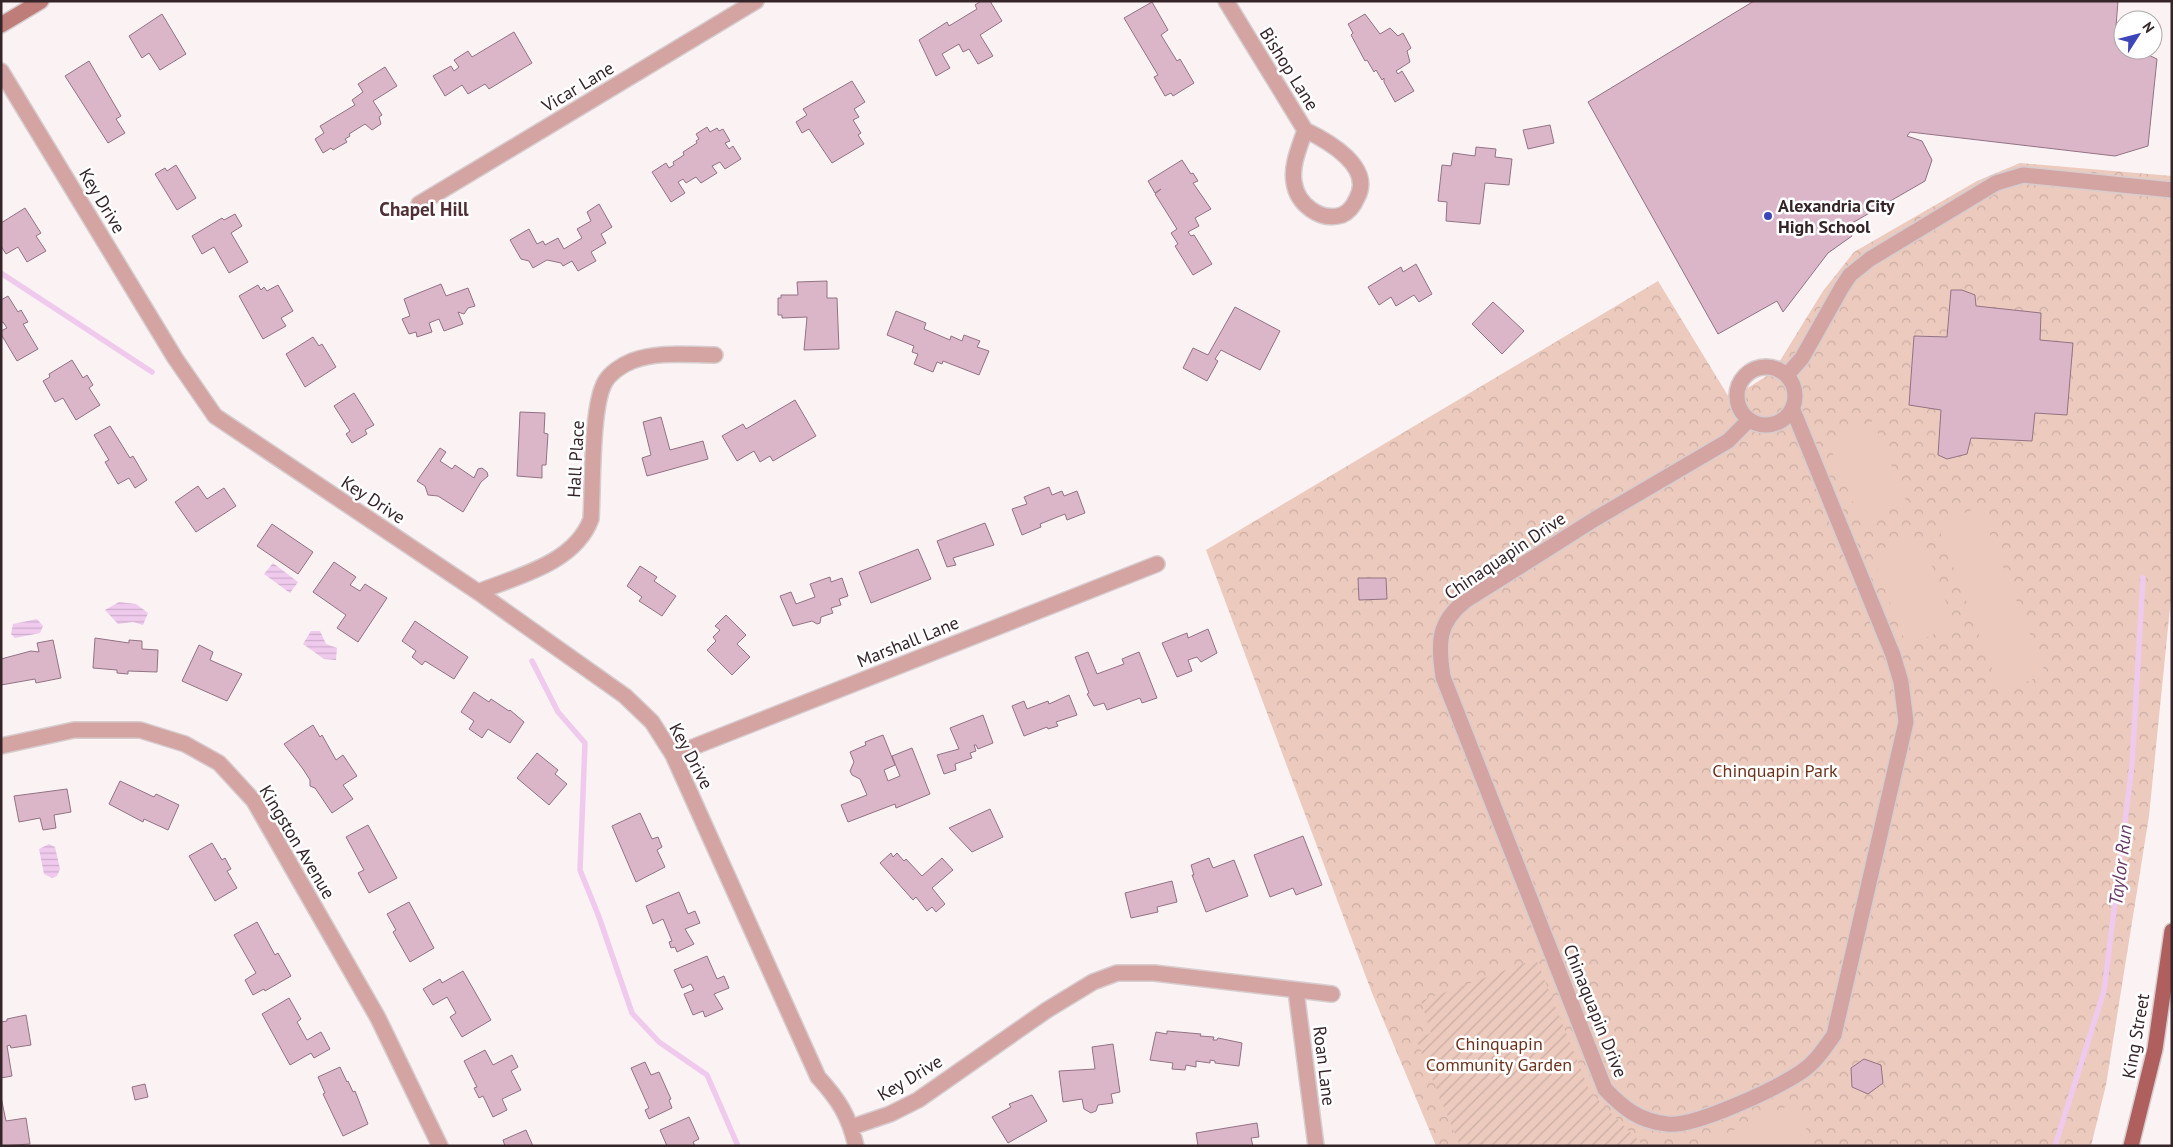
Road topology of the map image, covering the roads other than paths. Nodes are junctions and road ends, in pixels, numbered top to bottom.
1 (41, 1) edge
2 (756, 1) edge
3 (1226, 1) edge
4 (1, 25) edge
5 (1, 70) edge
6 (1305, 130) junction
7 (2172, 190) edge
8 (419, 204) dead end
9 (715, 355) dead end
10 (1787, 375) junction
11 (1793, 410) junction
12 (1749, 420) junction
13 (1156, 564) dead end
14 (478, 592) junction
15 (1, 746) edge
16 (673, 755) junction
17 (2172, 931) edge
18 (1296, 991) junction
19 (1332, 994) dead end
20 (852, 1127) junction
21 (440, 1146) edge
22 (856, 1146) edge
23 (1316, 1146) edge
24 (2131, 1146) edge

1 - 4 main road
2 - 8 street, Vicar Lane
3 - 6 street, Bishop Lane
5 - 14 street, Key Drive
6 - 6 street, Bishop Lane
7 - 10 street
9 - 14 street, Hall Place
10 - 11 street, Chinaquapin Drive
10 - 12 street
11 - 12 street
11 - 12 street, Chinaquapin Drive
13 - 16 street, Marshall Lane
14 - 16 street, Key Drive
15 - 21 street, Kingston Avenue
16 - 20 street, Key Drive
17 - 24 main road, King Street
18 - 19 street, Key Drive
18 - 20 street, Key Drive
18 - 23 street, Roan Lane
20 - 22 street

